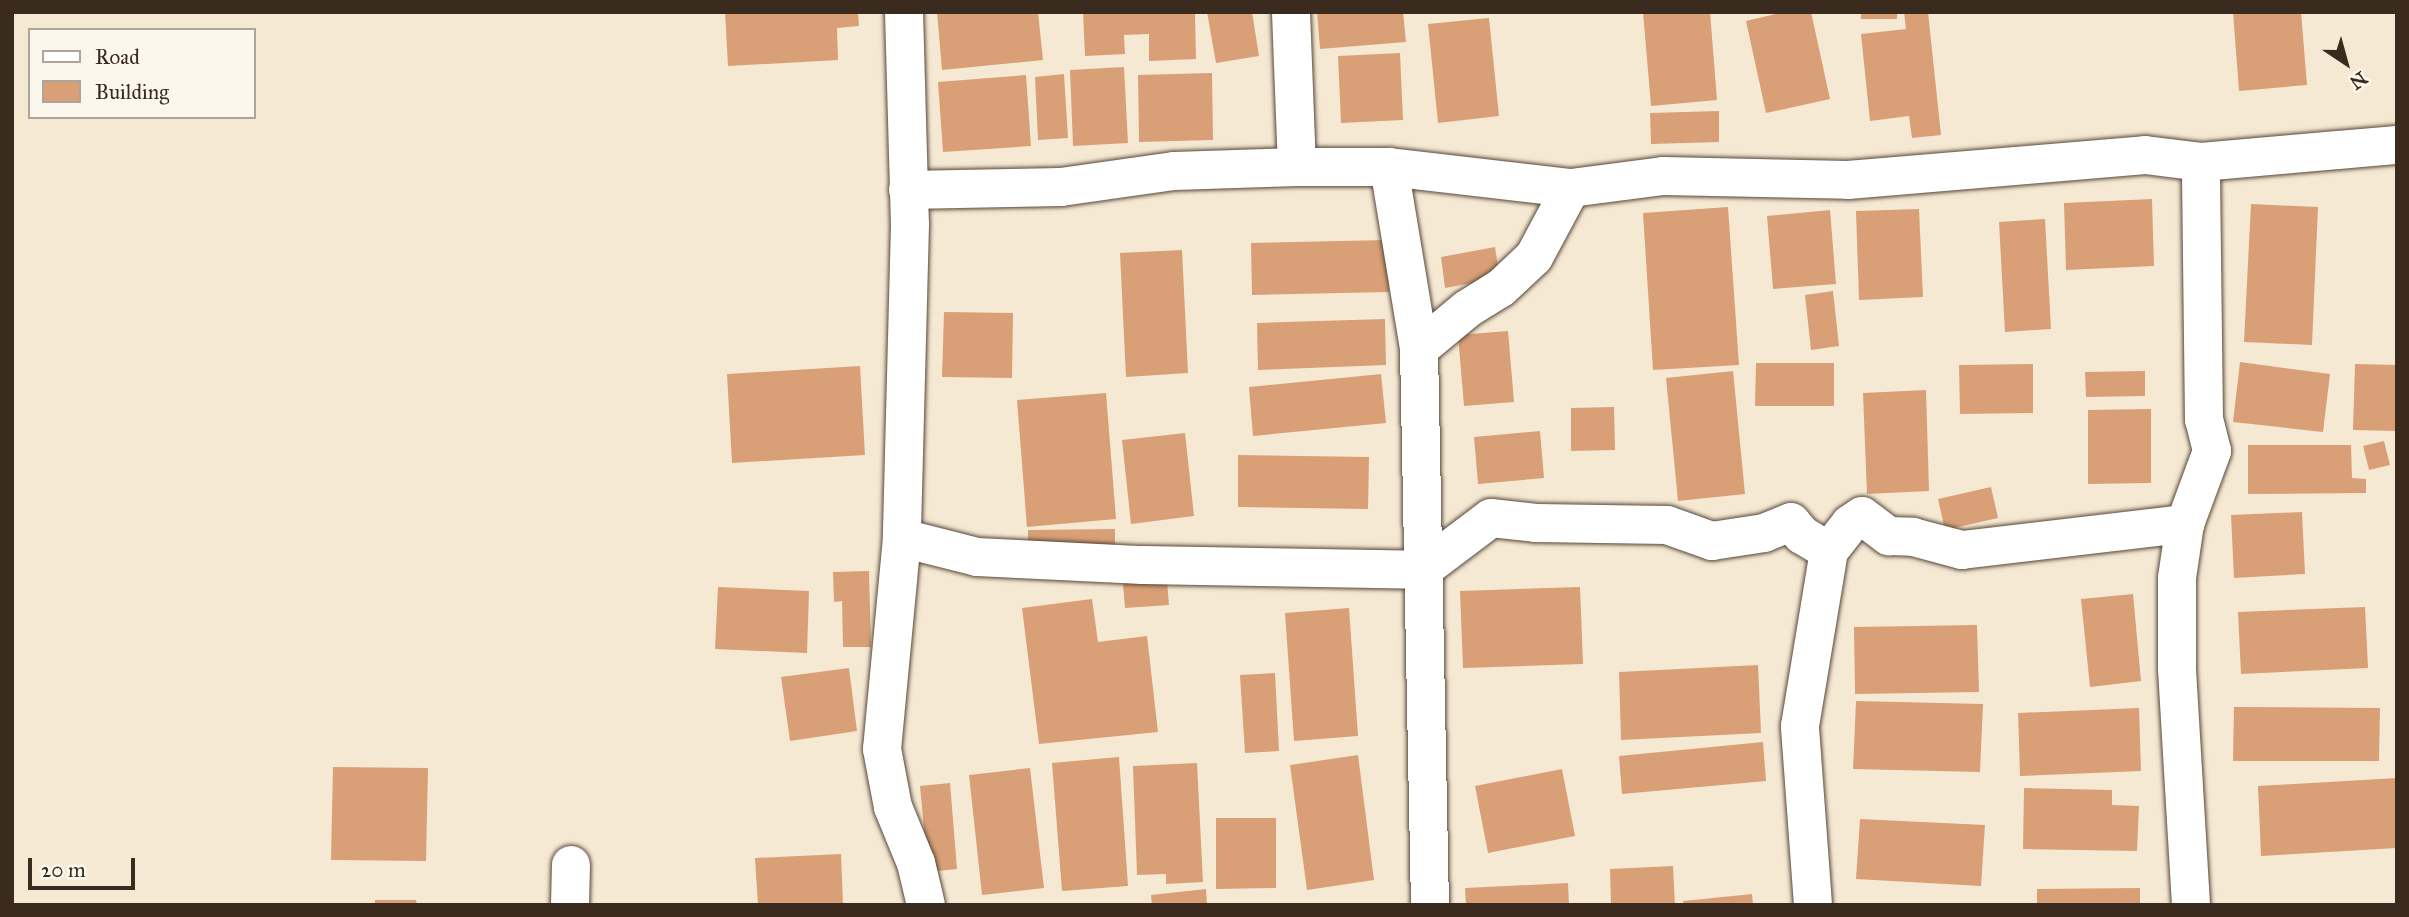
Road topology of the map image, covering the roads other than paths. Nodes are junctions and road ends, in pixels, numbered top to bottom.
1 (904, 12) edge
2 (1291, 12) edge
3 (2397, 145) edge
4 (2201, 162) junction
5 (1297, 167) junction
6 (1389, 167) junction
7 (1571, 188) junction
8 (908, 190) junction
9 (1419, 349) junction
10 (2185, 524) junction
11 (902, 538) junction
12 (1829, 551) junction
13 (1422, 570) junction
14 (570, 865) dead end
15 (570, 905) edge
16 (926, 905) edge
17 (1430, 905) edge
18 (1813, 905) edge
19 (2191, 905) edge

1 - 8 street
2 - 5 street
3 - 4 street
4 - 7 street
4 - 10 street
5 - 6 street
5 - 8 street
6 - 7 street
6 - 9 street
7 - 9 street
8 - 11 street
9 - 13 street
10 - 12 street
10 - 19 street
11 - 13 street
11 - 16 street
12 - 13 street
12 - 18 street
13 - 17 street
14 - 15 street

